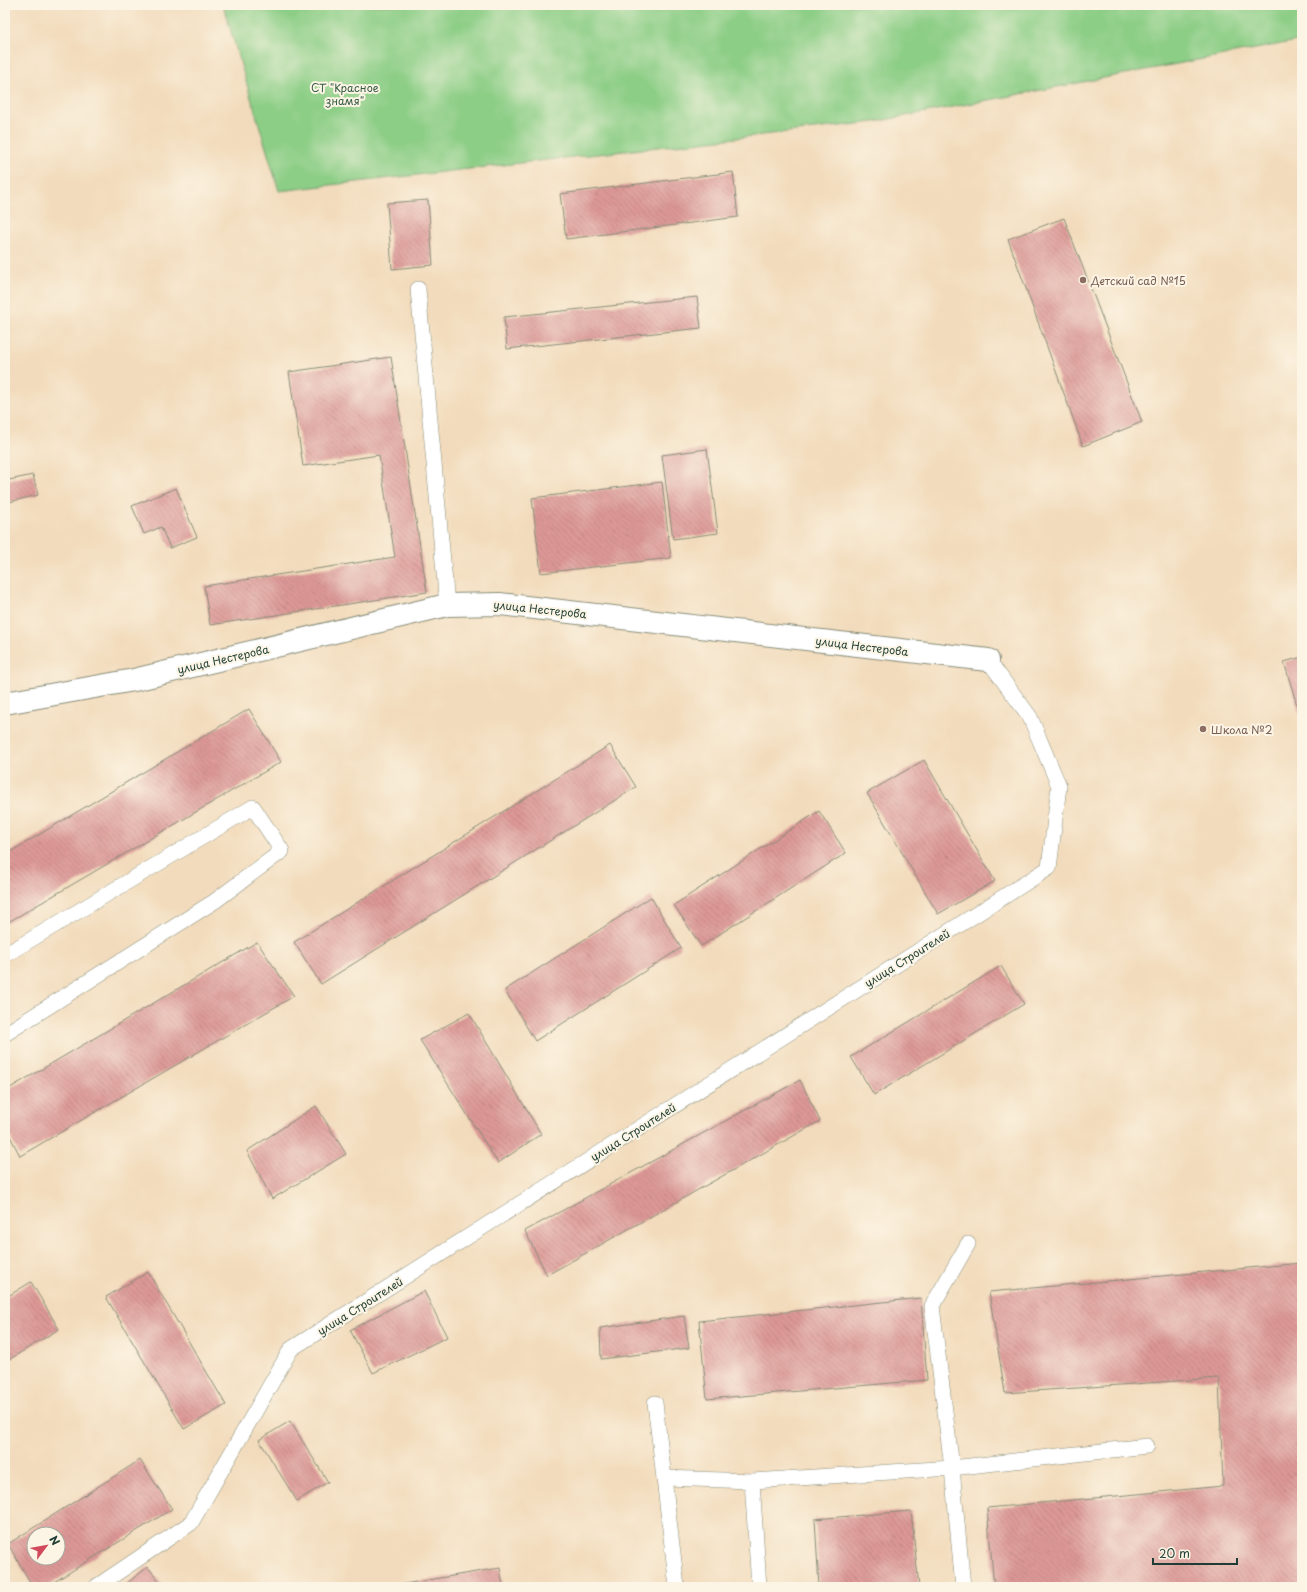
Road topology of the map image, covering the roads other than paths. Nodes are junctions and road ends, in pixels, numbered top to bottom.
1 (418, 289) dead end
2 (447, 605) junction
3 (988, 660) joint
4 (5, 703) edge
5 (5, 955) edge
6 (5, 1034) edge
7 (968, 1244) dead end
8 (655, 1403) dead end
9 (1147, 1446) dead end
10 (952, 1468) junction
11 (664, 1478) junction
12 (752, 1481) junction
13 (96, 1587) edge
14 (677, 1587) edge
15 (758, 1587) edge
16 (963, 1587) edge

1 - 2 lane
2 - 3 street, улица Нестерова
2 - 4 street, улица Нестерова
3 - 13 lane, улица Строителей
5 - 6 lane
7 - 10 lane
8 - 11 lane
9 - 10 lane
10 - 12 lane
10 - 16 lane
11 - 12 lane
11 - 14 lane
12 - 15 lane

